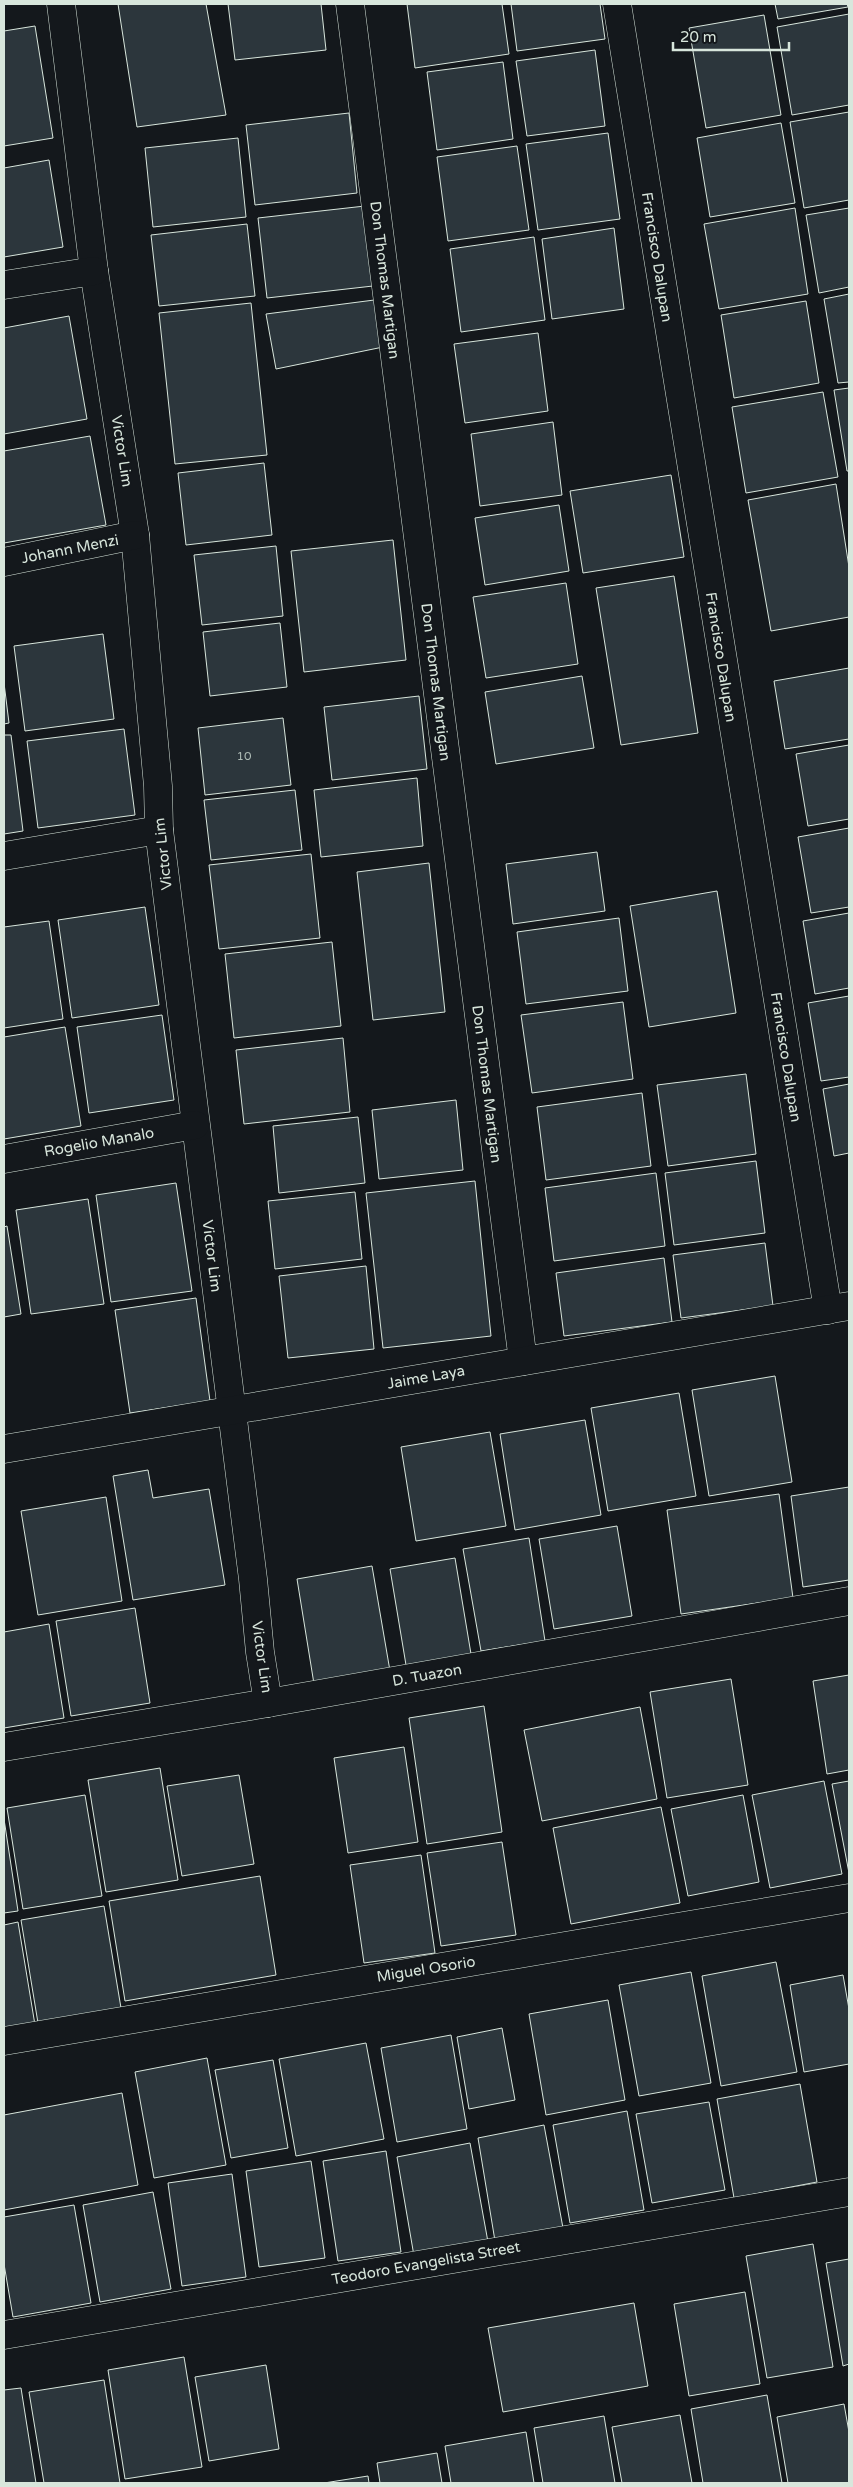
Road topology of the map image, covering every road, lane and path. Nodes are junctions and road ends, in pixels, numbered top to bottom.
1 (61, 4) edge
2 (350, 4) edge
3 (616, 4) edge
4 (94, 271) junction
5 (4, 285) edge
6 (135, 535) junction
7 (4, 562) edge
8 (160, 830) junction
9 (4, 856) edge
10 (195, 1125) junction
11 (4, 1159) edge
12 (838, 1308) edge
13 (523, 1361) junction
14 (232, 1411) junction
15 (4, 1449) edge
16 (849, 1601) edge
17 (268, 1703) junction
18 (4, 1746) edge
19 (849, 1898) edge
20 (4, 2041) edge
21 (849, 2192) edge
22 (4, 2334) edge

1 - 4 street, Victor Lim
2 - 13 street, Don Thomas Martigan
3 - 12 street, Francisco Dalupan
4 - 5 street
4 - 6 street, Victor Lim
6 - 7 street, Johann Menzi
6 - 8 street, Victor Lim
8 - 9 street
8 - 10 street, Victor Lim
10 - 11 street, Rogelio Manalo
10 - 14 street, Victor Lim
12 - 13 street, Jaime Laya
13 - 14 street, Jaime Laya
14 - 15 street, Jaime Laya
14 - 17 street, Victor Lim
16 - 17 street, D. Tuazon
17 - 18 street, D. Tuazon
19 - 20 street, Miguel Osorio
21 - 22 street, Teodoro Evangelista Street

